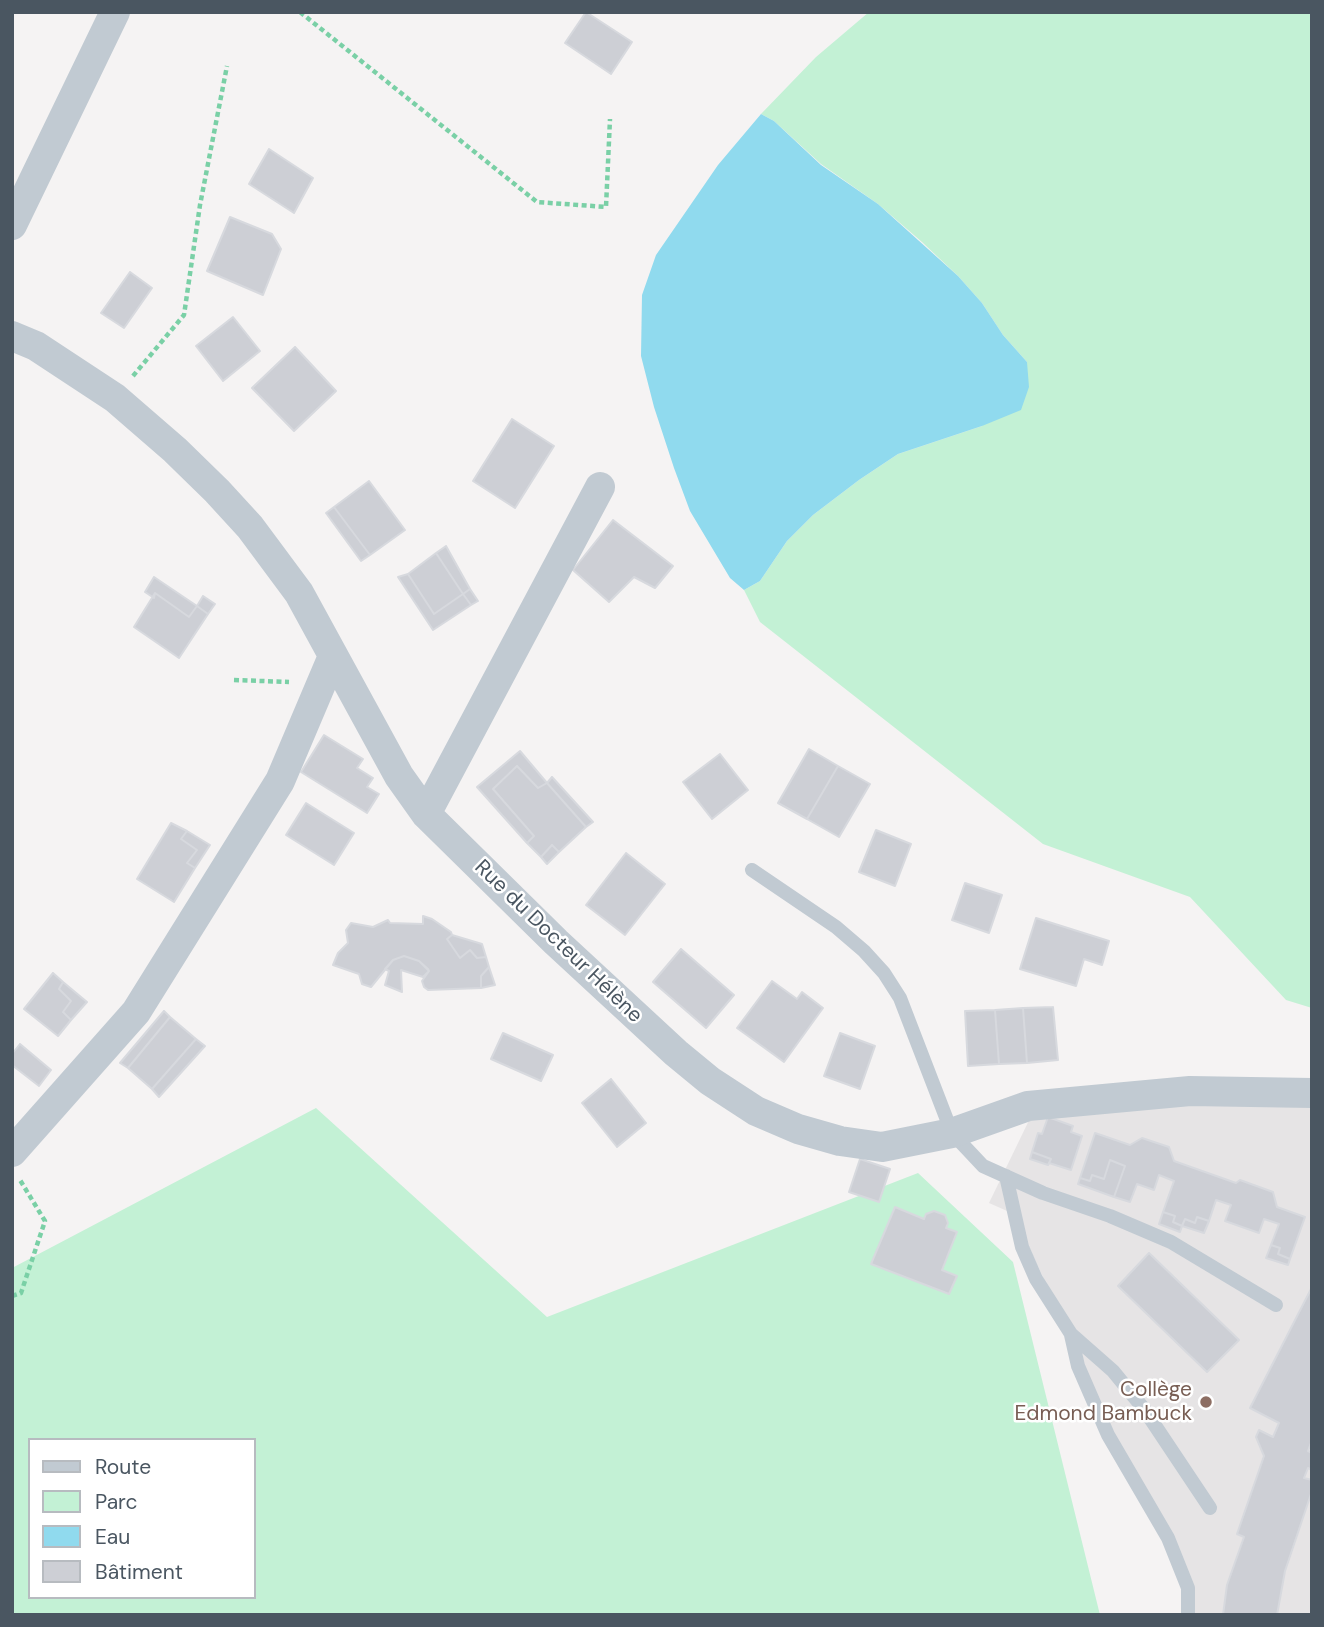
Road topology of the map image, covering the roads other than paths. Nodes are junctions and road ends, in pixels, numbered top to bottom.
1 (115, 12) edge
2 (12, 225) edge
3 (12, 336) edge
4 (600, 487) dead end
5 (333, 656) junction
6 (426, 814) junction
7 (752, 870) dead end
8 (1312, 1093) edge
9 (952, 1133) junction
10 (15, 1165) edge
11 (1006, 1176) junction
12 (1276, 1305) dead end
13 (1071, 1334) junction
14 (1210, 1508) dead end
15 (1188, 1615) edge

1 - 2 street
3 - 5 street, Rue du Docteur Hélène
4 - 6 street
5 - 6 street, Rue du Docteur Hélène
5 - 10 street
6 - 9 street, Rue du Docteur Hélène
7 - 9 lane
8 - 9 street, Rue du Docteur Hélène
9 - 11 lane
11 - 12 lane
11 - 13 lane
13 - 14 lane
13 - 15 lane

